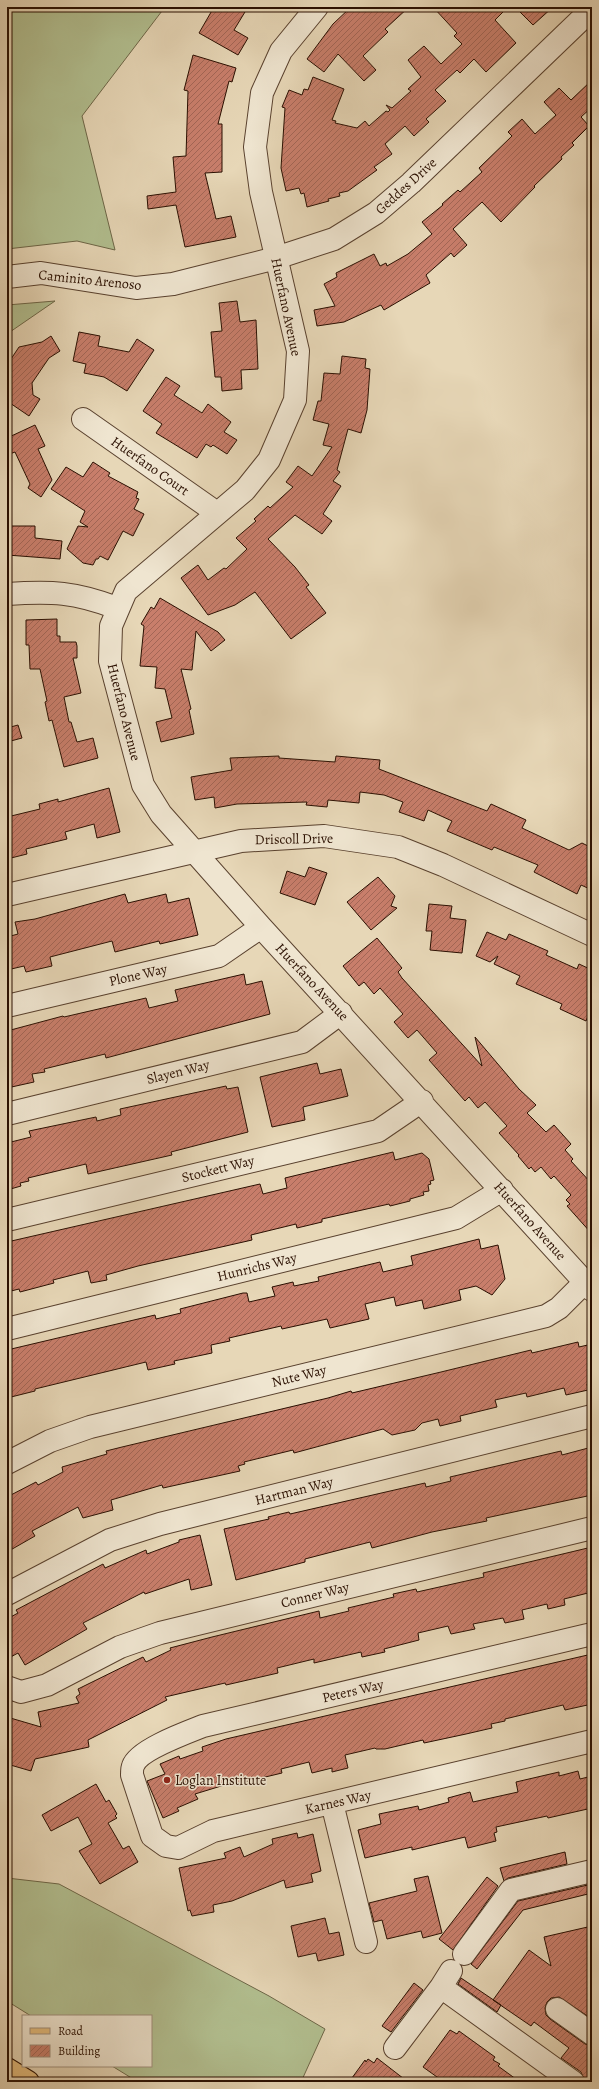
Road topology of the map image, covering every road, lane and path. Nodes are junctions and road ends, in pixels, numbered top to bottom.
1 (316, 7) edge
2 (592, 9) edge
3 (276, 258) junction
4 (7, 277) edge
5 (173, 284) joint
6 (83, 419) dead end
7 (217, 513) junction
8 (7, 594) edge
9 (117, 608) junction
10 (195, 851) junction
11 (7, 895) edge
12 (261, 927) junction
13 (592, 935) edge
14 (7, 1006) edge
15 (341, 1013) junction
16 (422, 1101) junction
17 (7, 1114) edge
18 (502, 1190) junction
19 (7, 1220) edge
20 (588, 1286) edge
21 (7, 1329) edge
22 (592, 1416) edge
23 (8, 1462) edge
24 (592, 1528) edge
25 (7, 1594) edge
26 (592, 1634) edge
27 (7, 1687) edge
28 (592, 1742) edge
29 (132, 1775) joint
30 (332, 1803) junction
31 (592, 1871) edge
32 (366, 1942) dead end
33 (464, 1954) dead end
34 (557, 2009) dead end
35 (592, 2034) edge
36 (395, 2048) dead end
37 (573, 2082) edge

1 - 3 street, Huerfano Avenue
2 - 3 street, Geddes Drive
3 - 5 street, Geddes Drive
3 - 7 street, Huerfano Avenue
4 - 5 street, Caminito Arenoso
6 - 7 street, Huerfano Court
7 - 9 street, Huerfano Avenue
8 - 9 street
9 - 10 street, Huerfano Avenue
10 - 11 street, Driscoll Drive
10 - 12 street, Huerfano Avenue
10 - 13 street, Driscoll Drive
12 - 14 street, Plone Way
12 - 15 street, Huerfano Avenue
15 - 16 street, Huerfano Avenue
15 - 17 street, Slayen Way
16 - 18 street, Huerfano Avenue
16 - 19 street, Stockett Way
18 - 20 street, Huerfano Avenue
18 - 21 street, Hunrichs Way
20 - 23 street, Nute Way
22 - 25 street, Hartman Way
24 - 27 street, Conner Way
26 - 29 street, Peters Way
28 - 30 street, Karnes Way
29 - 30 street, Karnes Way
30 - 32 street
31 - 33 street
34 - 35 street
36 - 37 street

